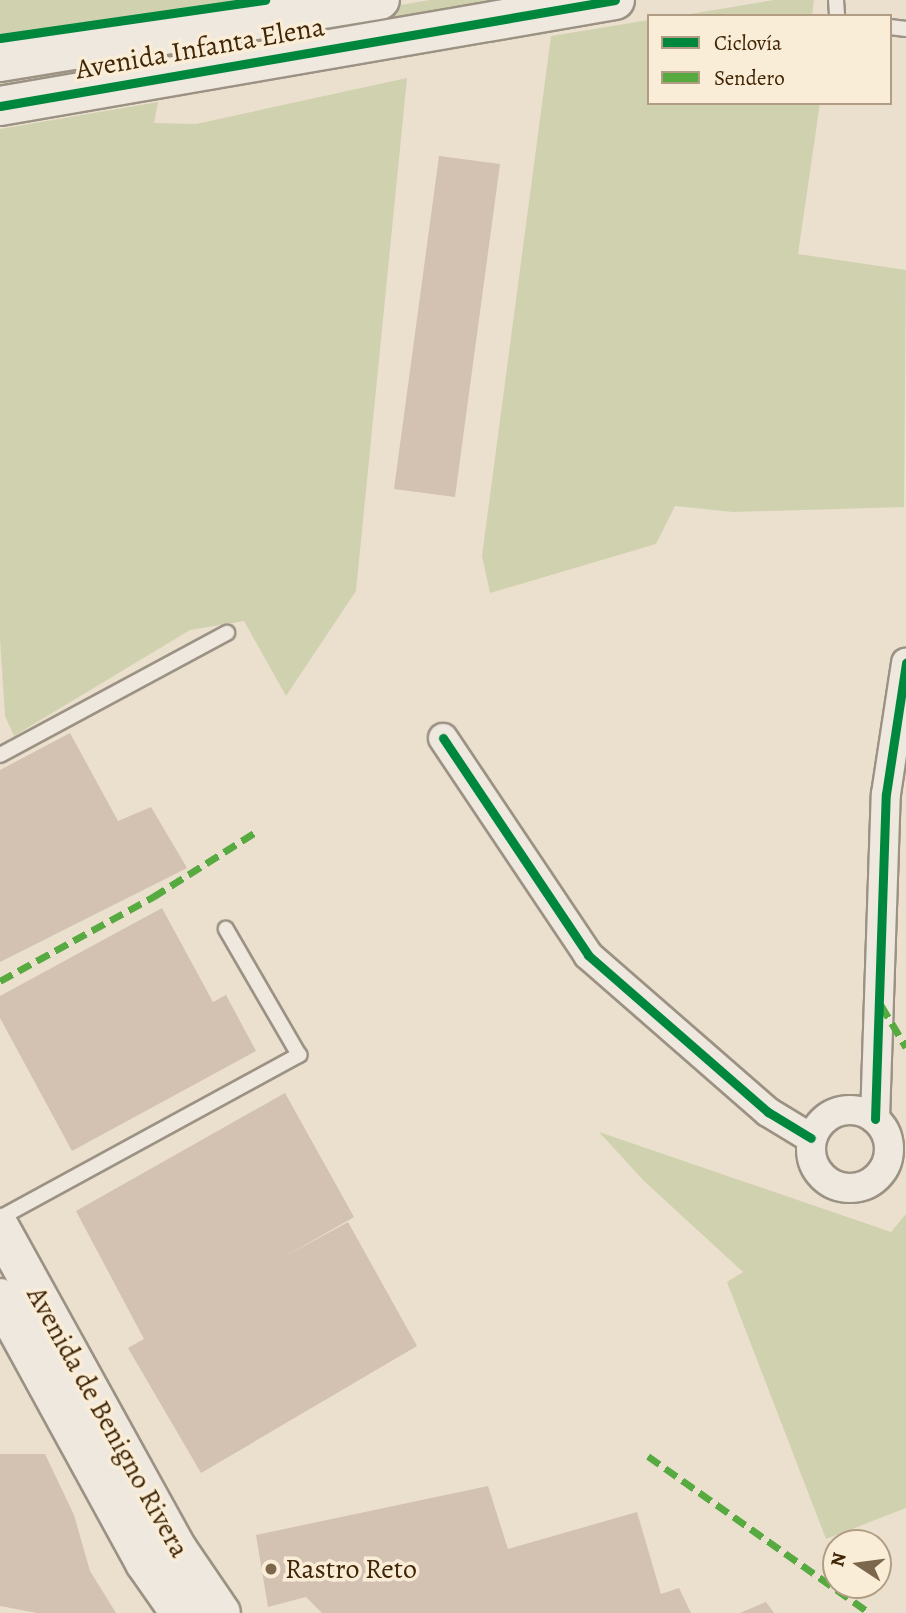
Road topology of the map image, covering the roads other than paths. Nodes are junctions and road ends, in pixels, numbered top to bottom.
1 (380, 0) edge
2 (615, 0) edge
3 (0, 62) edge
4 (0, 106) edge
5 (227, 633) dead end
6 (906, 663) edge
7 (443, 738) dead end
8 (0, 755) edge
9 (226, 929) dead end
10 (875, 1119) junction
11 (811, 1138) junction
12 (0, 1218) edge
13 (0, 1228) edge
14 (0, 1298) edge
15 (180, 1613) edge
16 (221, 1613) edge

1 - 3 street, Avenida Infanta Elena
2 - 4 street, Avenida Infanta Elena
5 - 8 lane
6 - 10 street
7 - 11 street
9 - 12 lane
10 - 11 street
10 - 11 street
13 - 16 street, Avenida de Benigno Rivera
14 - 15 street, Avenida de Benigno Rivera

